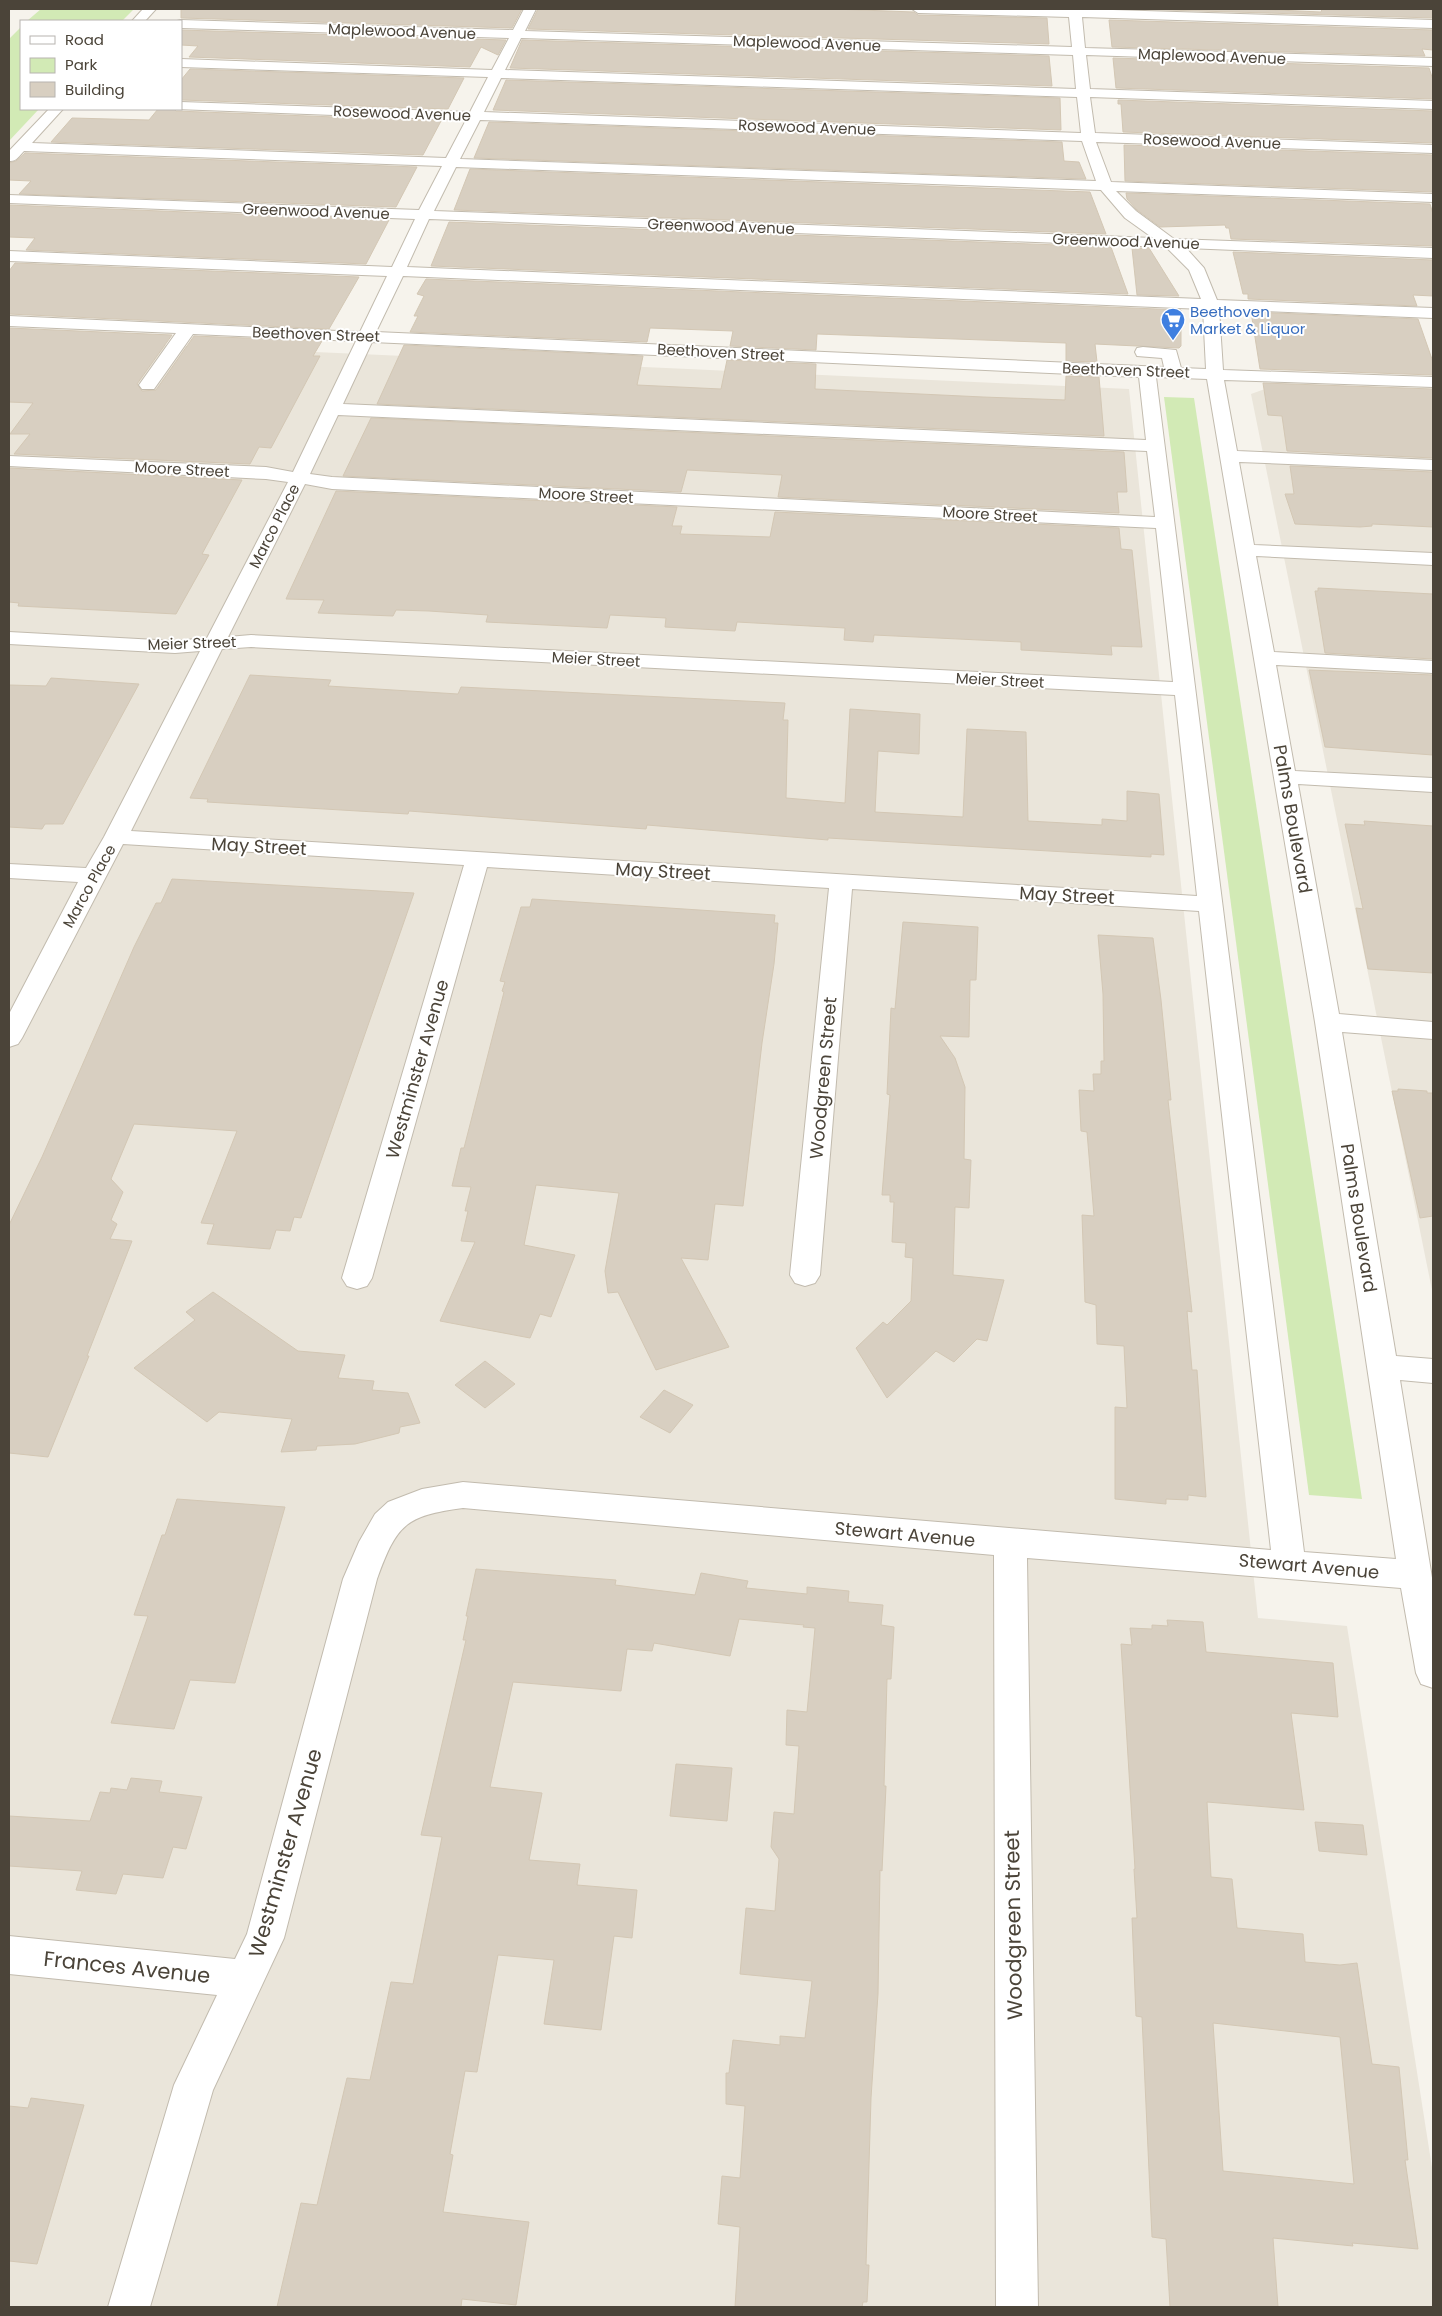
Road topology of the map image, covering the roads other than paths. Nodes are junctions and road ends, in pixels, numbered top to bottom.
1 (150, 9) edge
2 (530, 9) edge
3 (918, 9) edge
4 (1075, 11) edge
5 (139, 20) edge
6 (182, 24) edge
7 (1433, 24) edge
8 (518, 34) junction
9 (1080, 52) junction
10 (1433, 62) edge
11 (182, 63) edge
12 (497, 73) junction
13 (1084, 93) junction
14 (1433, 105) edge
15 (182, 106) edge
16 (55, 110) edge
17 (477, 116) junction
18 (1087, 137) junction
19 (20, 147) junction
20 (1433, 149) edge
21 (9, 159) edge
22 (450, 163) junction
23 (1104, 186) junction
24 (1433, 198) edge
25 (9, 199) edge
26 (424, 215) junction
27 (1171, 243) junction
28 (1433, 253) edge
29 (9, 256) edge
30 (396, 272) junction
31 (1212, 305) junction
32 (1433, 313) edge
33 (9, 321) edge
34 (188, 329) junction
35 (366, 336) junction
36 (1145, 362) junction
37 (1214, 374) junction
38 (1433, 382) edge
39 (148, 385) dead end
40 (332, 409) junction
41 (1156, 446) junction
42 (1228, 456) junction
43 (9, 461) edge
44 (1433, 466) edge
45 (299, 478) junction
46 (1164, 523) junction
47 (1247, 550) junction
48 (1433, 559) edge
49 (9, 638) edge
50 (214, 644) junction
51 (1266, 658) junction
52 (1433, 667) edge
53 (1183, 689) junction
54 (1286, 777) junction
55 (1433, 785) edge
56 (116, 838) junction
57 (477, 860) junction
58 (9, 871) edge
59 (93, 876) junction
60 (841, 882) junction
61 (1209, 904) junction
62 (1328, 1022) junction
63 (1433, 1030) edge
64 (9, 1038) edge
65 (805, 1275) dead end
66 (357, 1278) dead end
67 (1382, 1367) junction
68 (1433, 1371) edge
69 (398, 1512) joint
70 (1010, 1543) junction
71 (1289, 1563) junction
72 (1415, 1575) junction
73 (1433, 1673) edge
74 (9, 1954) edge
75 (246, 1979) junction
76 (129, 2307) edge
77 (1017, 2307) edge

1 - 5 street
2 - 8 street, Marco Place
3 - 4 street
4 - 7 street
4 - 9 street, Palms Boulevard
6 - 8 street, Maplewood Avenue
8 - 9 street, Maplewood Avenue
8 - 12 street, Marco Place
9 - 10 street, Maplewood Avenue
9 - 13 street, Palms Boulevard
11 - 12 street
12 - 13 street
12 - 17 street, Marco Place
13 - 14 street
13 - 18 street, Palms Boulevard
15 - 17 street, Rosewood Avenue
16 - 19 street
17 - 18 street, Rosewood Avenue
17 - 22 street, Marco Place
18 - 20 street, Rosewood Avenue
18 - 23 street, Palms Boulevard
19 - 21 street
19 - 22 street
22 - 23 street
22 - 26 street, Marco Place
23 - 24 street
23 - 27 street, Palms Boulevard
25 - 26 street, Greenwood Avenue
26 - 27 street, Greenwood Avenue
26 - 30 street, Marco Place
27 - 28 street, Greenwood Avenue
27 - 31 street, Palms Boulevard
29 - 30 street
30 - 31 street
30 - 35 street, Marco Place
31 - 32 street
31 - 37 street, Palms Boulevard
33 - 34 street, Beethoven Street
34 - 35 street, Beethoven Street
34 - 39 street
35 - 36 street, Beethoven Street
35 - 40 street, Marco Place
36 - 37 street, Beethoven Street
36 - 41 street
37 - 38 street, Beethoven Street
37 - 42 street, Palms Boulevard
40 - 41 street
40 - 45 street, Marco Place
41 - 46 street
42 - 44 street
42 - 47 street, Palms Boulevard
43 - 45 street, Moore Street
45 - 46 street, Moore Street
45 - 50 street, Marco Place
46 - 53 street
47 - 48 street
47 - 51 street, Palms Boulevard
49 - 50 street, Meier Street
50 - 53 street, Meier Street
50 - 56 street, Marco Place
51 - 52 street
51 - 54 street, Palms Boulevard
53 - 61 street
54 - 55 street
54 - 62 street, Palms Boulevard
56 - 57 street, May Street
56 - 59 street, Marco Place
57 - 60 street, May Street
57 - 66 street, Westminster Avenue
58 - 59 street
59 - 64 street, Marco Place
60 - 61 street, May Street
60 - 65 street, Woodgreen Street
61 - 71 street
62 - 63 street
62 - 67 street, Palms Boulevard
67 - 68 street
67 - 72 street, Palms Boulevard
69 - 70 street, Stewart Avenue
69 - 75 street, Westminster Avenue
70 - 71 street, Stewart Avenue
70 - 77 street, Woodgreen Street
71 - 72 street, Stewart Avenue
72 - 73 street, Palms Boulevard
74 - 75 street, Frances Avenue
75 - 76 street, Westminster Avenue

